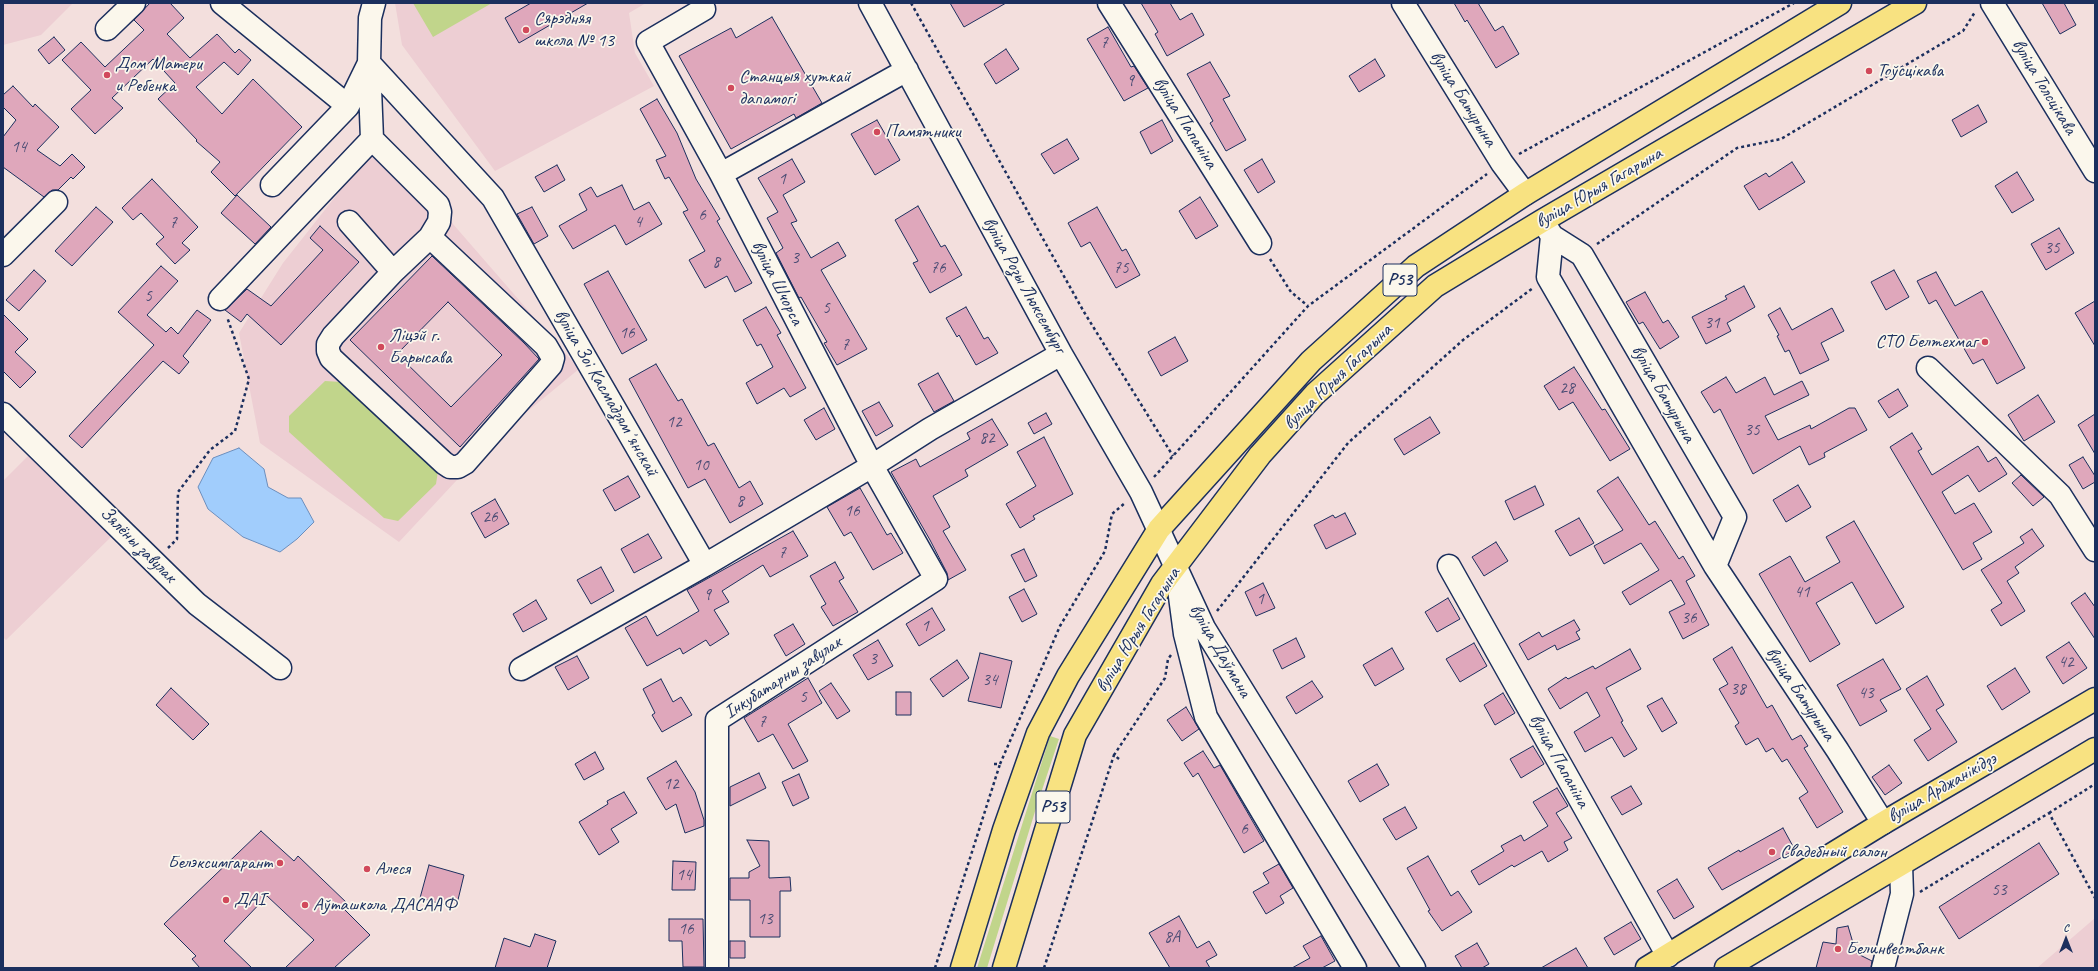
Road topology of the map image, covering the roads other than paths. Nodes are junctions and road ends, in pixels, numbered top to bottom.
1 (134, 3) edge
2 (222, 3) edge
3 (374, 3) edge
4 (870, 3) edge
5 (1109, 3) edge
6 (1403, 3) edge
7 (1840, 3) edge
8 (1915, 3) edge
9 (1985, 6) edge
10 (704, 9) dead end
11 (107, 29) dead end
12 (369, 63) junction
13 (907, 70) junction
14 (348, 106) junction
15 (372, 139) junction
16 (2095, 171) edge
17 (721, 174) junction
18 (272, 186) dead end
19 (1526, 194) junction
20 (56, 202) dead end
21 (349, 222) dead end
22 (1547, 228) junction
23 (430, 237) junction
24 (1260, 243) road end
25 (3, 255) edge
26 (393, 272) junction
27 (220, 299) road end
28 (1061, 354) junction
29 (1928, 368) dead end
30 (3, 414) edge
31 (872, 466) junction
32 (1159, 529) junction
33 (2095, 550) edge
34 (705, 565) junction
35 (1450, 566) dead end
36 (1715, 566) junction
37 (1176, 567) junction
38 (936, 579) joint
39 (280, 668) dead end
40 (522, 669) dead end
41 (2095, 699) edge
42 (2095, 749) edge
43 (1883, 823) junction
44 (1900, 864) junction
45 (1668, 956) junction
46 (716, 968) edge
47 (962, 968) edge
48 (1004, 968) edge
49 (1355, 968) edge
50 (1414, 968) edge
51 (1647, 968) edge
52 (1726, 968) edge
53 (1883, 968) edge

1 - 11 street
2 - 14 street
3 - 12 street
4 - 13 street, вуліца Розы Люксембург
5 - 24 street, вуліца Папаніна
6 - 19 street, вуліца Батурына
7 - 19 main road, вуліца Юрыя Гагарына / Р53
8 - 22 main road, вуліца Юрыя Гагарына / Р53
9 - 16 street, вуліца Толсцікава
10 - 17 street, вуліца Шчорса
12 - 14 street
12 - 15 street
12 - 34 street, вуліца Зоі Касмадзямʼянскай
13 - 17 street
13 - 28 street, вуліца Розы Люксембург
14 - 18 street
15 - 23 street
15 - 27 street
17 - 31 street, вуліца Шчорса
19 - 32 main road, вуліца Юрыя Гагарына / Р53
20 - 25 street
21 - 26 street
22 - 36 street, вуліца Батурына
22 - 36 street, вуліца Батурына
22 - 37 main road, вуліца Юрыя Гагарына / Р53
23 - 26 street
23 - 26 street
28 - 31 street
28 - 32 street, вуліца Розы Люксембург
29 - 33 street
30 - 39 street, Зялёны завулак
31 - 34 street
31 - 38 street, вуліца Шчорса
32 - 37 street, вуліца Розы Люксембург
32 - 47 main road, вуліца Юрыя Гагарына / Р53
34 - 40 street
35 - 45 street, вуліца Папаніна
36 - 43 street, вуліца Батурына
37 - 48 main road, вуліца Юрыя Гагарына / Р53
37 - 49 street, вуліца Даўмана
37 - 50 street, вуліца Даўмана
38 - 46 street, Інкубатарны завулак
41 - 43 main road, вуліца Арджанікідзэ
42 - 44 main road
43 - 45 main road, вуліца Арджанікідзэ
44 - 52 main road
44 - 53 street
45 - 51 main road, вуліца Арджанікідзэ

